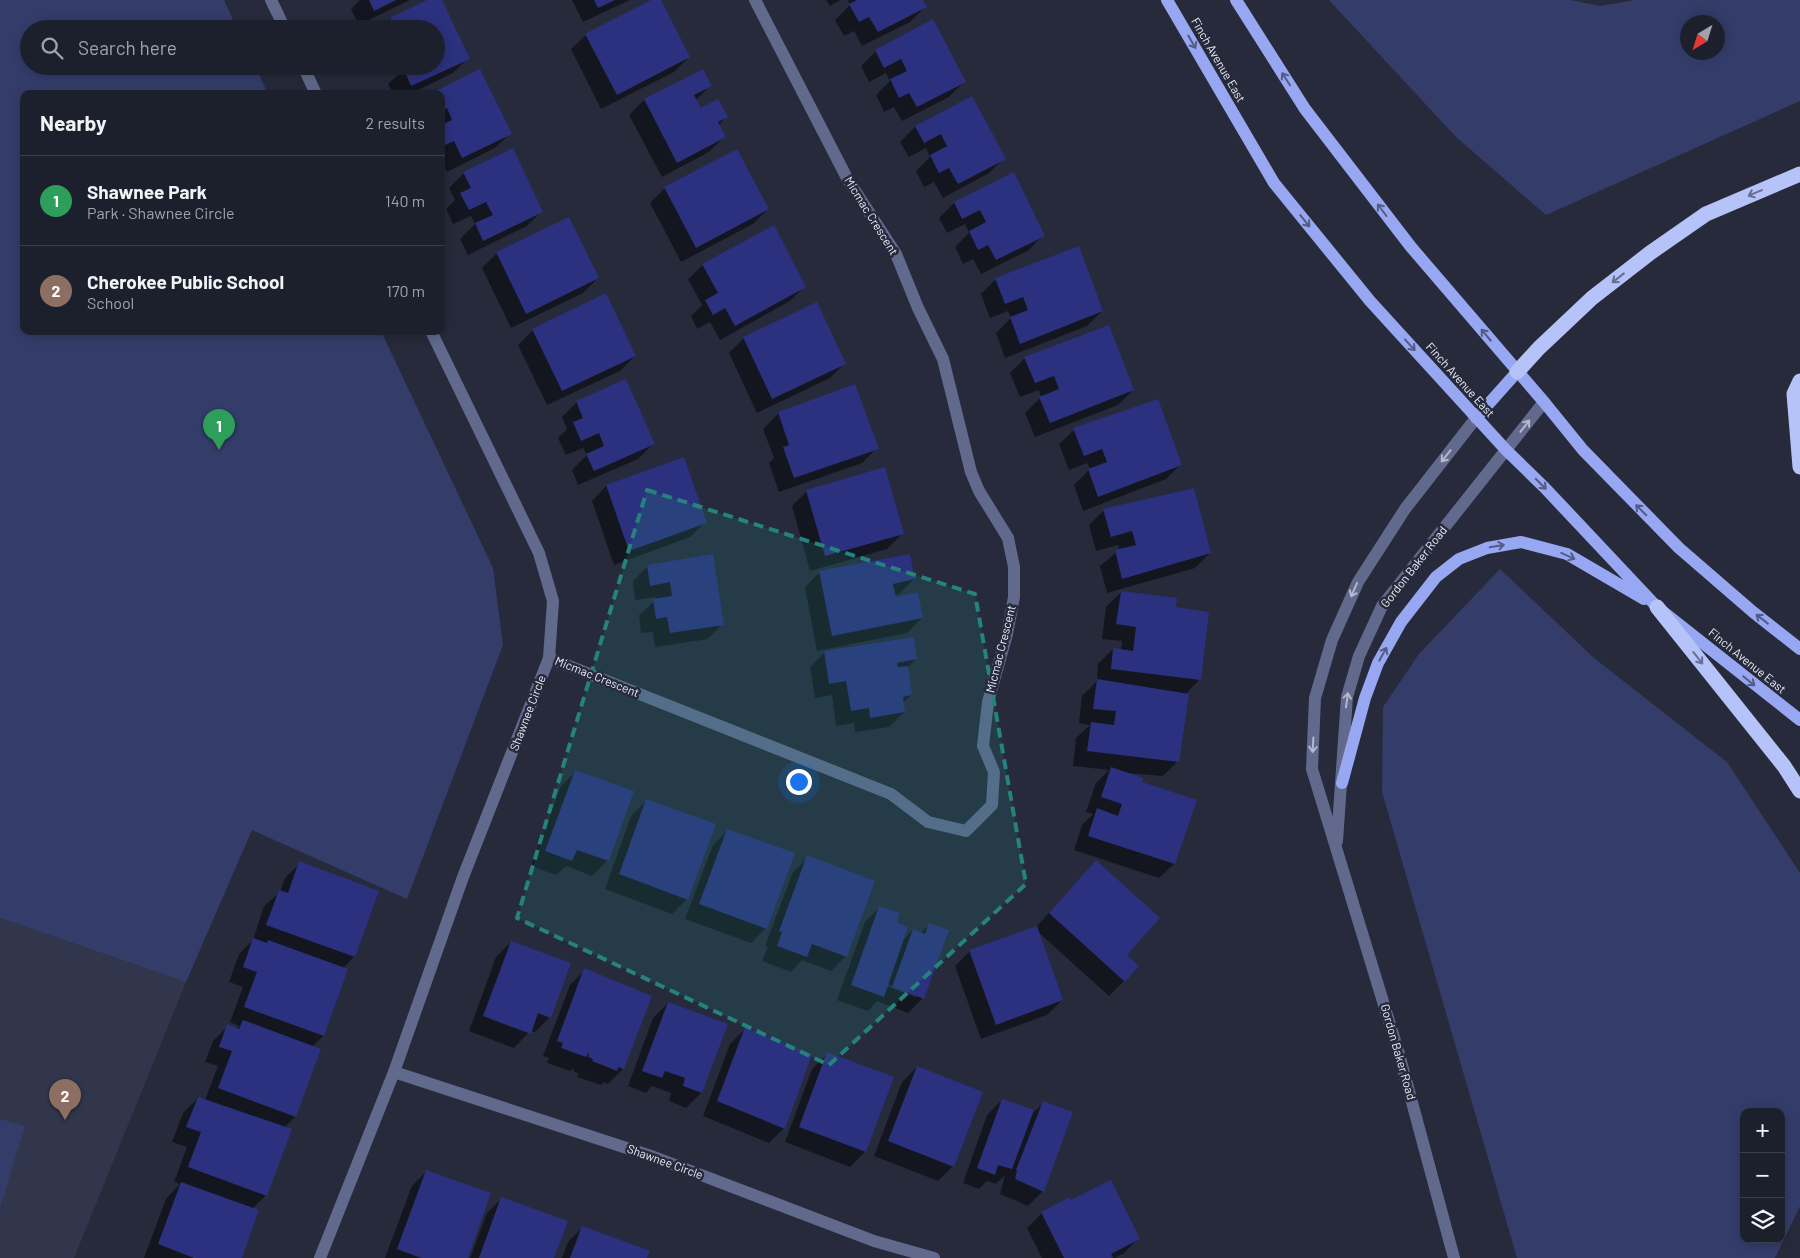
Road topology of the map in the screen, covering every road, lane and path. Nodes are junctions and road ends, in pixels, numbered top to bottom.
1 (271, 0) edge
2 (754, 0) edge
3 (1167, 0) edge
4 (1236, 0) edge
5 (281, 20) edge
6 (307, 75) edge
7 (314, 90) edge
8 (1800, 174) edge
9 (434, 335) edge
10 (1517, 372) junction
11 (1800, 381) edge
12 (1544, 402) junction
13 (1476, 418) junction
14 (1506, 450) junction
15 (1800, 466) edge
16 (1657, 607) junction
17 (1800, 649) edge
18 (549, 658) junction
19 (1800, 720) edge
20 (1342, 783) junction
21 (1800, 791) edge
22 (1336, 848) junction
23 (394, 1072) junction
24 (320, 1258) edge
25 (934, 1258) edge
26 (1454, 1258) edge

1 - 5 street
2 - 18 street, Micmac Crescent
3 -> 13 main road, Finch Avenue East
10 -> 4 main road
6 - 7 street
8 -> 10 highway
9 - 18 street, Shawnee Circle
10 - 12 main road
10 - 13 main road
11 - 15 highway
14 -> 12 street, Gordon Baker Road
17 -> 12 main road
13 - 14 main road, Finch Avenue East
13 -> 22 street, Gordon Baker Road
14 -> 16 main road, Finch Avenue East
20 -> 14 street, Gordon Baker Road
16 -> 19 main road, Finch Avenue East
20 -> 16 main road
16 -> 21 highway
18 - 23 street, Shawnee Circle
20 - 22 street, Gordon Baker Road
22 - 26 street, Gordon Baker Road
23 - 24 street, Shawnee Circle
23 - 25 street, Shawnee Circle

